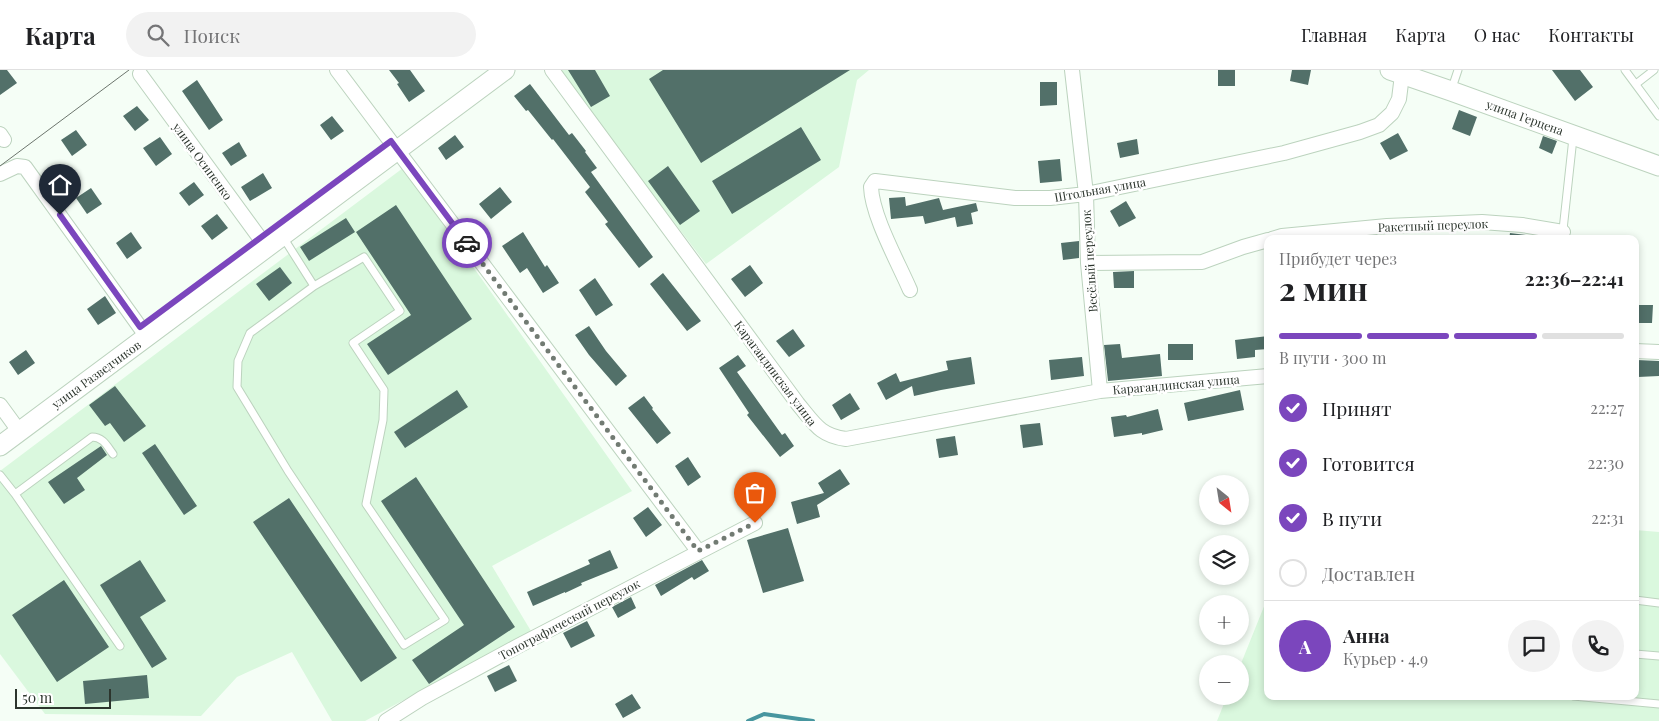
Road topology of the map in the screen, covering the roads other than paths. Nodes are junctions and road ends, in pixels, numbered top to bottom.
1 (337, 70) edge
2 (486, 70) edge
3 (505, 70) edge
4 (552, 70) edge
5 (1072, 70) edge
6 (1458, 70) edge
7 (1625, 70) edge
8 (1654, 70) edge
9 (1396, 72) edge
10 (140, 74) dead end
11 (1636, 84) junction
12 (1452, 91) junction
13 (1659, 116) edge
14 (1573, 135) junction
15 (394, 146) junction
16 (1659, 166) edge
17 (0, 174) edge
18 (1086, 194) junction
19 (1292, 235) edge
20 (1559, 235) edge
21 (1563, 235) edge
22 (282, 236) junction
23 (1264, 241) edge
24 (263, 243) junction
25 (1088, 263) junction
26 (314, 286) junction
27 (910, 290) dead end
28 (144, 332) junction
29 (1639, 351) edge
30 (1659, 352) edge
31 (1264, 376) edge
32 (1100, 392) junction
33 (0, 405) edge
34 (10, 428) edge
35 (0, 446) edge
36 (113, 454) dead end
37 (0, 475) edge
38 (15, 494) junction
39 (755, 523) dead end
40 (698, 551) junction
41 (1639, 600) edge
42 (1659, 603) edge
43 (120, 646) dead end
44 (1639, 654) edge
45 (1659, 656) edge
46 (1616, 700) edge
47 (1659, 704) edge
48 (386, 721) edge

1 - 15 street
2 - 15 main road
3 - 15 main road, улица Разведчиков
4 - 32 street, Карагандинская улица
5 - 18 street, Весёлый переулок
6 - 12 lane
7 - 11 lane
8 - 11 lane
9 - 12 main road, улица Герцена
9 - 18 street, Штольная улица
10 - 24 street, улица Осипенко
11 - 13 lane
12 - 14 main road, улица Герцена
14 - 16 main road, улица Герцена
14 - 21 lane
15 - 22 main road, улица Разведчиков
15 - 24 main road
15 - 40 street
17 - 28 street
18 - 25 street, Весёлый переулок
18 - 27 street, Штольная улица
19 - 20 street, Ракетный переулок
22 - 24 main road, улица Разведчиков
22 - 26 lane
23 - 25 street
24 - 28 main road, улица Разведчиков
25 - 32 street, Весёлый переулок
26 - 26 lane
28 - 34 main road, улица Разведчиков
29 - 30 street
31 - 32 street, Карагандинская улица
33 - 34 street
34 - 35 main road, улица Разведчиков
36 - 38 lane
37 - 38 lane
38 - 43 lane
39 - 40 street, Топографический переулок
40 - 48 street, Топографический переулок
41 - 42 lane
44 - 45 lane
46 - 47 lane

